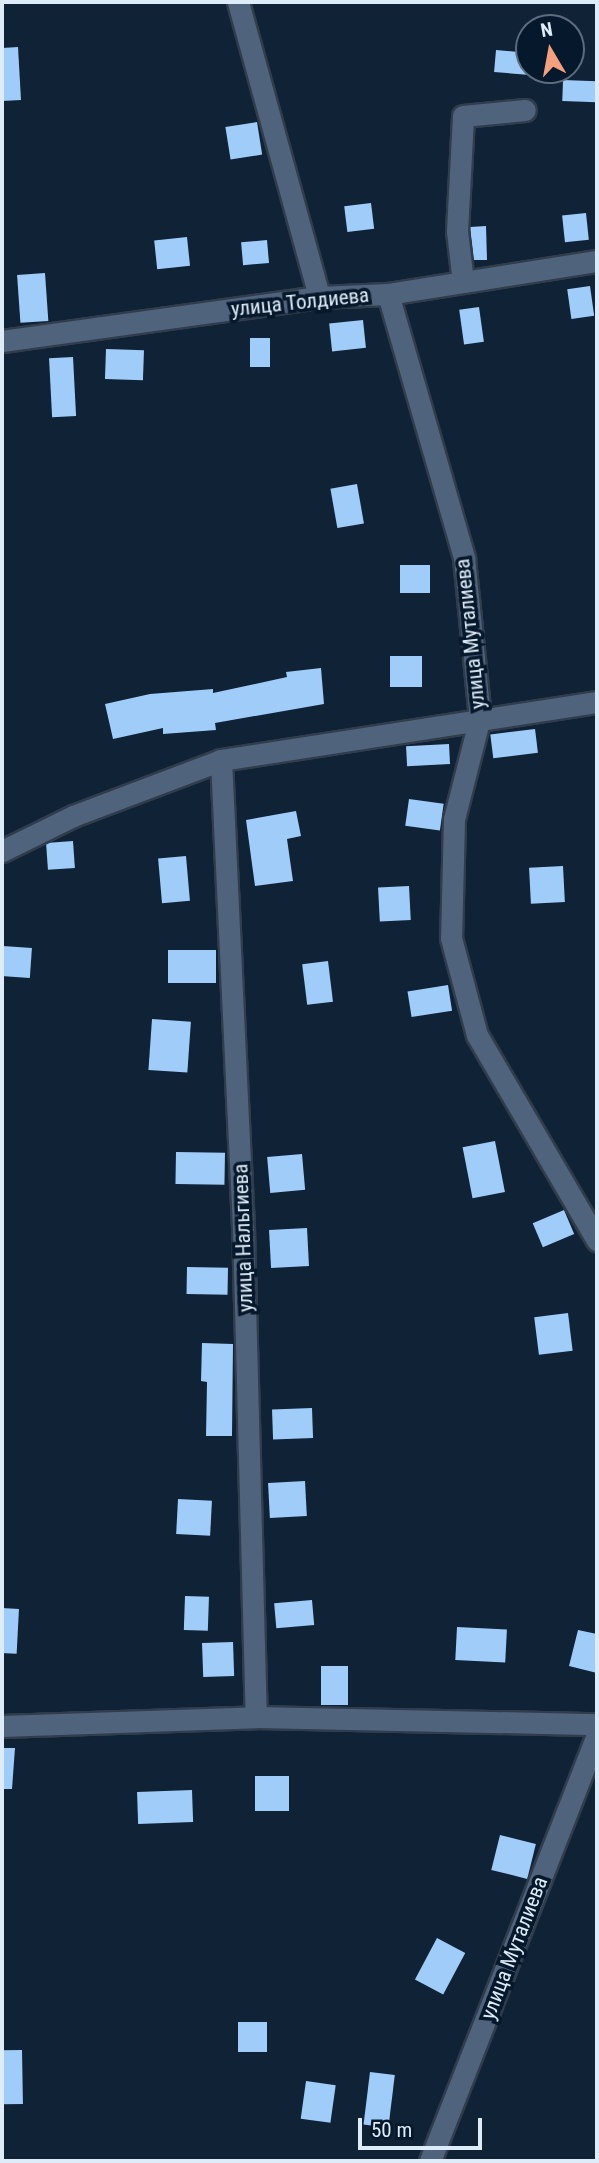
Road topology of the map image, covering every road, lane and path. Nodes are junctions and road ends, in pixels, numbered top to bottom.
1 (238, 2) edge
2 (525, 110) dead end
3 (597, 261) edge
4 (463, 282) junction
5 (388, 294) junction
6 (318, 297) junction
7 (2, 341) edge
8 (597, 702) edge
9 (480, 718) junction
10 (221, 760) junction
11 (2, 851) edge
12 (597, 1240) edge
13 (256, 1717) junction
14 (597, 1724) edge
15 (2, 1726) edge
16 (597, 1735) edge
17 (430, 2161) edge

1 - 6 street
2 - 4 street
3 - 4 street, улица Толдиева
4 - 5 street, улица Толдиева
5 - 6 street, улица Толдиева
5 - 9 street, улица Муталиева
6 - 7 street, улица Толдиева
8 - 9 street
9 - 10 street
9 - 12 street, улица Муталиева
10 - 11 street
10 - 13 street, улица Нальгиева
13 - 14 street
13 - 15 street
16 - 17 street, улица Муталиева

